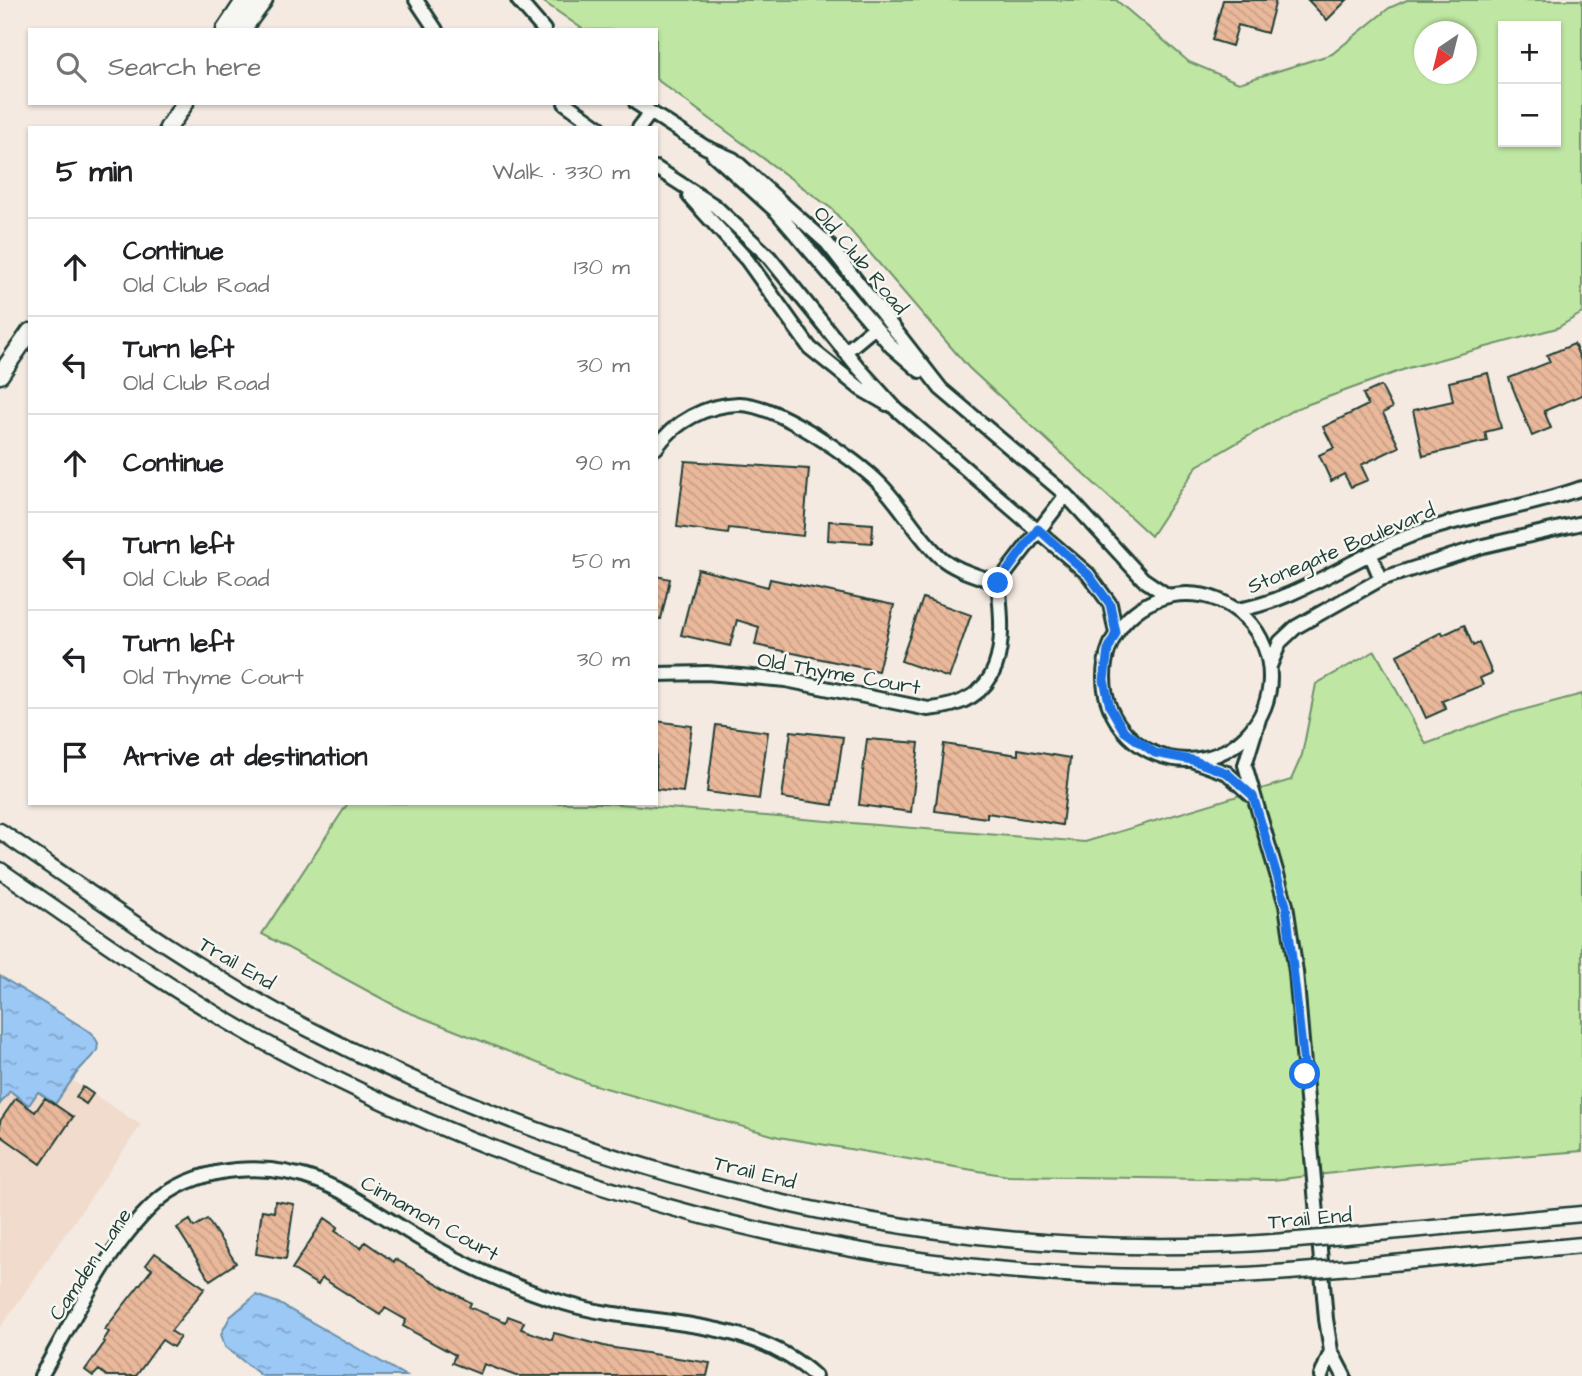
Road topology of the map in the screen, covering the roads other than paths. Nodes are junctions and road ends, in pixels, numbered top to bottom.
1 (245, 0) edge
2 (264, 0) edge
3 (416, 0) edge
4 (518, 0) edge
5 (226, 28) edge
6 (243, 28) edge
7 (435, 28) edge
8 (542, 28) edge
9 (568, 105) edge
10 (639, 105) edge
11 (183, 106) edge
12 (650, 113) junction
13 (169, 126) edge
14 (597, 126) edge
15 (640, 126) edge
16 (705, 147) junction
17 (658, 169) edge
18 (679, 185) junction
19 (876, 327) junction
20 (28, 335) edge
21 (845, 352) junction
22 (0, 375) edge
23 (940, 389) junction
24 (896, 409) junction
25 (658, 445) edge
26 (1582, 488) edge
27 (1066, 495) junction
28 (1582, 523) edge
29 (1038, 529) junction
30 (1370, 554) junction
31 (1381, 579) junction
32 (998, 583) junction
33 (1168, 596) junction
34 (1237, 610) junction
35 (1116, 633) junction
36 (1270, 666) junction
37 (658, 674) edge
38 (1259, 719) junction
39 (1192, 760) junction
40 (1253, 796) junction
41 (0, 831) edge
42 (0, 870) edge
43 (222, 1171) joint
44 (1582, 1214) edge
45 (1582, 1245) edge
46 (1331, 1351) junction
47 (41, 1376) edge
48 (815, 1376) edge
49 (1321, 1376) edge
50 (1344, 1376) edge

1 - 5 main road
2 - 6 main road
3 - 7 street
4 - 8 street
9 - 14 street
10 - 12 street, Old Club Road
11 - 13 main road
12 - 15 street
12 - 16 street, Old Club Road
16 - 19 street, Old Club Road
16 - 23 street, Old Club Road
17 - 18 street
18 - 21 street
18 - 24 street
19 - 21 street
19 - 23 street, Old Club Road
20 - 22 main road
21 - 24 street
23 - 27 street, Old Club Road
24 - 29 street
25 - 32 street
26 - 30 street, Stonegate Boulevard
27 - 29 street
27 - 33 street, Old Club Road
28 - 31 street
29 - 32 street
29 - 35 street
30 - 31 street
30 - 34 street, Stonegate Boulevard
31 - 36 street
32 - 37 street, Old Thyme Court
33 - 34 street
33 - 35 street
34 - 36 street
35 - 39 street
36 - 38 street
38 - 39 street
38 - 40 street
39 - 40 street
40 - 46 street
41 - 44 street, Trail End, bridge
42 - 45 street, bridge
43 - 47 street, Camden Lane
43 - 48 street, Cinnamon Court
46 - 49 street
46 - 50 street

